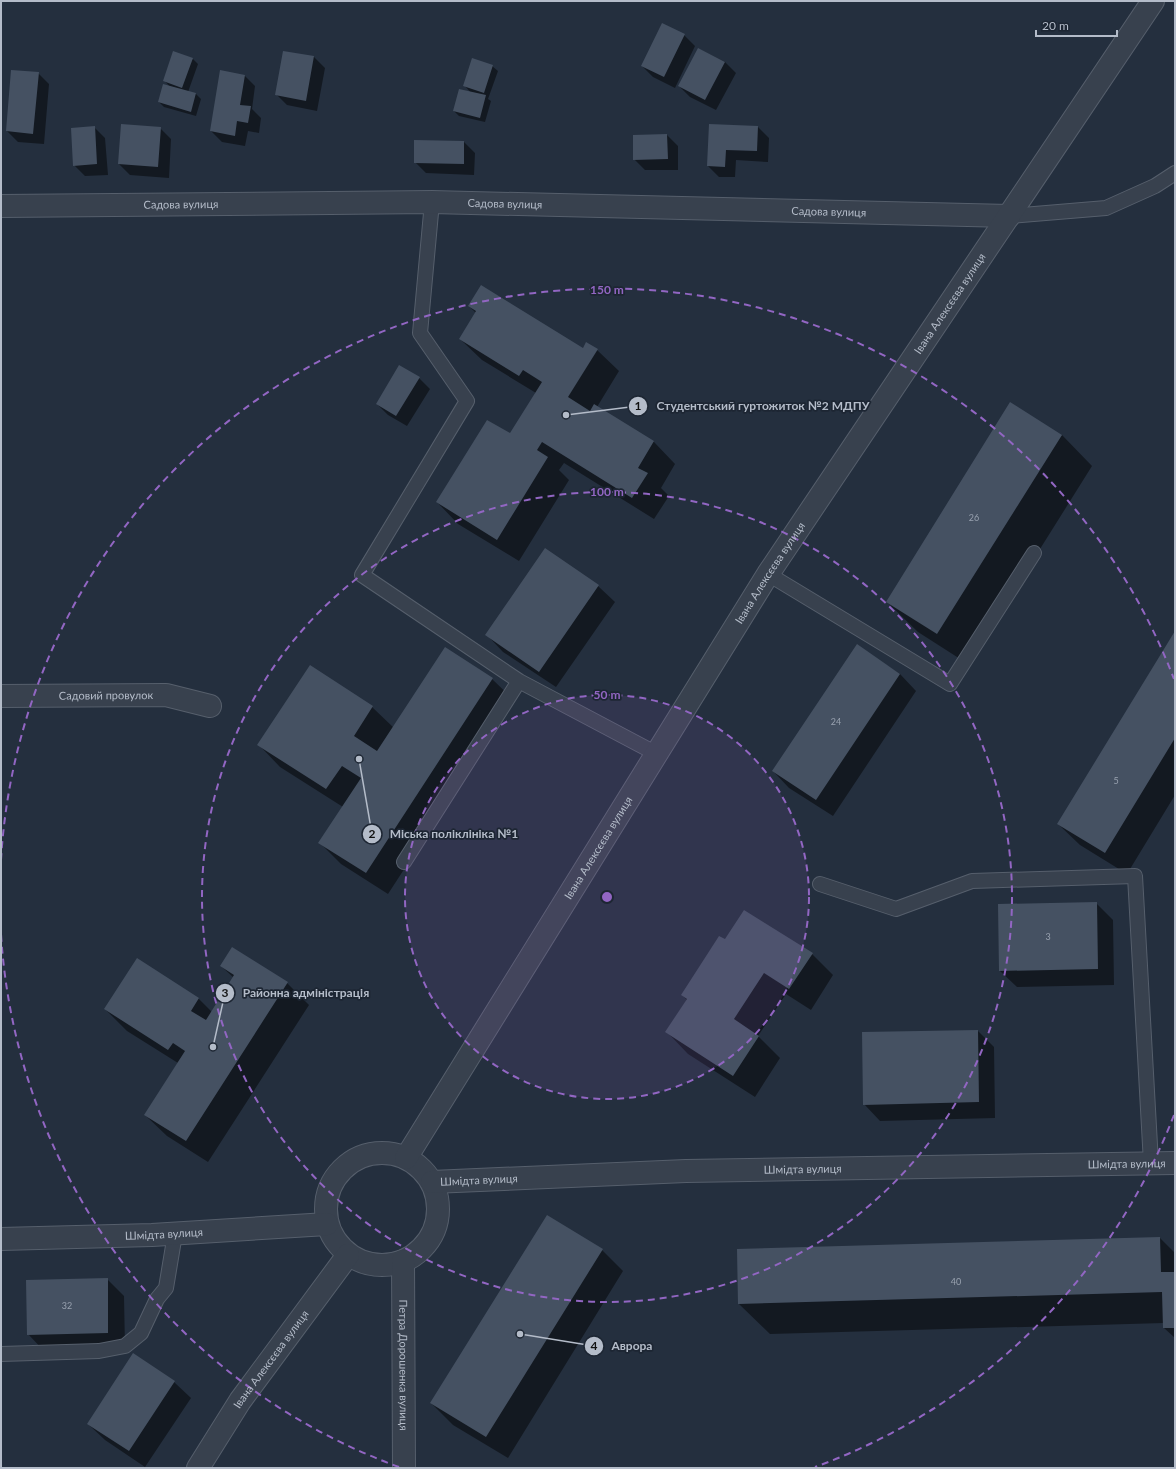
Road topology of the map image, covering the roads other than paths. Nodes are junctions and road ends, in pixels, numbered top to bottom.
1 (1153, 1) edge
2 (1175, 173) edge
3 (432, 202) junction
4 (1, 206) edge
5 (1009, 216) junction
6 (1034, 553) dead end
7 (768, 574) junction
8 (520, 681) junction
9 (1, 696) edge
10 (210, 706) dead end
11 (657, 754) junction
12 (404, 862) dead end
13 (820, 884) dead end
14 (406, 1158) junction
15 (1151, 1163) junction
16 (1175, 1164) edge
17 (432, 1182) junction
18 (327, 1224) junction
19 (175, 1234) junction
20 (1, 1239) edge
21 (348, 1255) junction
22 (402, 1261) junction
23 (1, 1354) edge
24 (198, 1468) edge
25 (404, 1468) edge

1 - 5 street, Івана Алексєєва вулиця
2 - 5 lane
3 - 4 street, Садова вулиця
3 - 5 street, Садова вулиця
3 - 8 lane
5 - 7 street, Івана Алексєєва вулиця
6 - 7 lane
7 - 11 street, Івана Алексєєва вулиця
8 - 11 lane
8 - 12 lane
9 - 10 street, Садовий провулок
11 - 14 street, Івана Алексєєва вулиця
13 - 15 lane
14 - 17 street
14 - 18 street
15 - 16 street, Шмідта вулиця
15 - 17 street, Шмідта вулиця
17 - 22 street
18 - 19 street, Шмідта вулиця
18 - 21 street
19 - 20 street, Шмідта вулиця
19 - 23 lane
21 - 22 street
21 - 24 street, Івана Алексєєва вулиця
22 - 25 street, Петра Дорошенка вулиця

